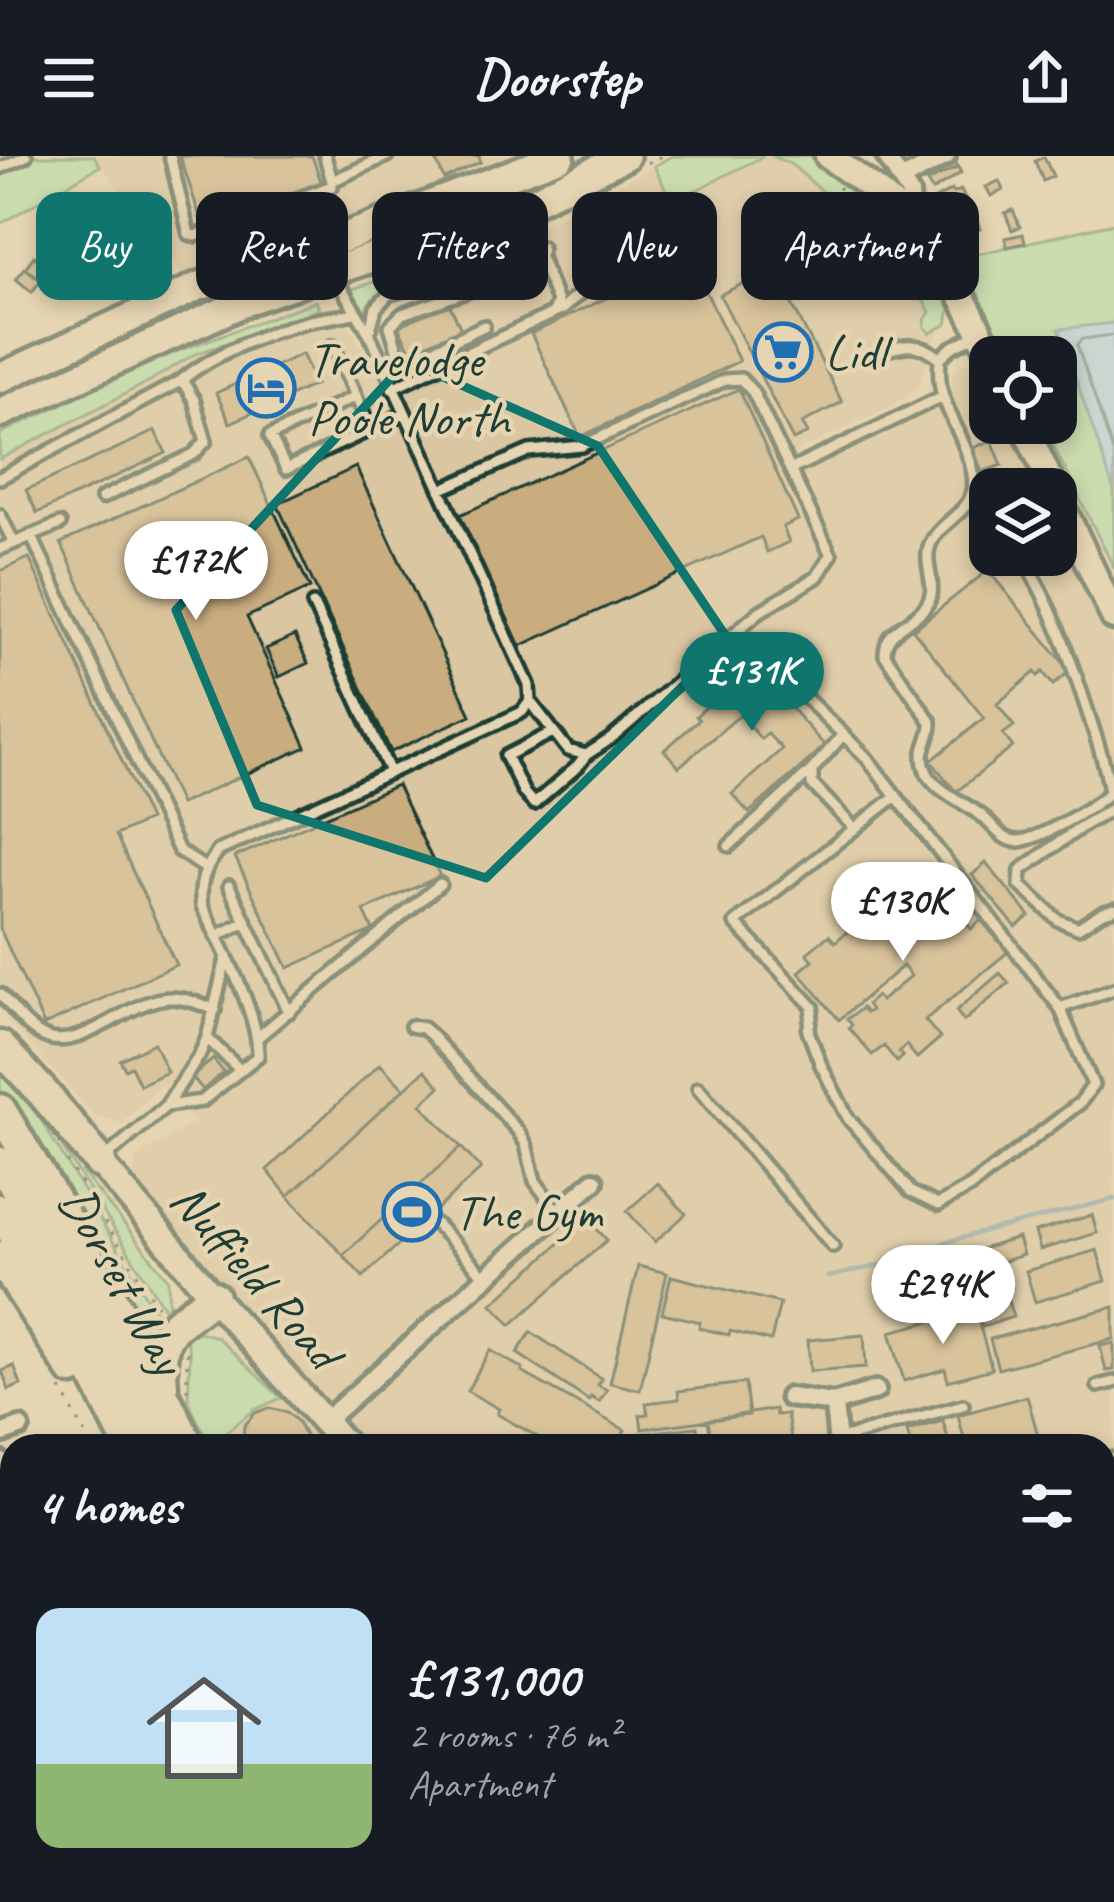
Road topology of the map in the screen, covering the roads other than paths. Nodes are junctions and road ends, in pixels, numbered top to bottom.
1 (26, 156) edge
2 (170, 156) edge
3 (325, 156) edge
4 (388, 156) edge
5 (560, 156) edge
6 (625, 156) edge
7 (828, 156) edge
8 (886, 156) edge
9 (946, 156) edge
10 (851, 166) edge
11 (0, 168) edge
12 (903, 179) junction
13 (332, 181) junction
14 (873, 192) edge
15 (878, 192) edge
16 (909, 192) edge
17 (548, 194) edge
18 (548, 278) edge
19 (249, 300) edge
20 (347, 300) edge
21 (384, 300) edge
22 (443, 300) edge
23 (573, 300) edge
24 (964, 300) edge
25 (354, 313) junction
26 (553, 313) junction
27 (484, 326) dead end
28 (369, 333) junction
29 (980, 333) junction
30 (982, 336) edge
31 (333, 345) dead end
32 (882, 351) dead end
33 (940, 358) junction
34 (0, 378) edge
35 (182, 380) junction
36 (392, 388) junction
37 (356, 397) junction
38 (943, 397) junction
39 (0, 413) edge
40 (404, 414) junction
41 (371, 430) junction
42 (970, 468) edge
43 (790, 470) junction
44 (0, 478) edge
45 (440, 490) junction
46 (102, 498) dead end
47 (969, 499) edge
48 (0, 515) edge
49 (60, 524) dead end
50 (31, 535) junction
51 (1077, 538) edge
52 (14, 542) junction
53 (0, 549) edge
54 (1034, 576) edge
55 (313, 604) dead end
56 (1114, 617) edge
57 (753, 657) dead end
58 (530, 701) junction
59 (553, 732) junction
60 (843, 735) junction
61 (586, 755) junction
62 (812, 770) junction
63 (390, 772) junction
64 (896, 796) junction
65 (1114, 808) edge
66 (855, 829) junction
67 (729, 846) dead end
68 (205, 868) junction
69 (440, 884) dead end
70 (230, 886) dead end
71 (1114, 909) edge
72 (246, 922) junction
73 (216, 936) junction
74 (226, 958) junction
75 (1114, 989) edge
76 (0, 994) edge
77 (1060, 1008) junction
78 (215, 1010) junction
79 (290, 1012) junction
80 (411, 1026) dead end
81 (258, 1037) junction
82 (208, 1038) junction
83 (0, 1047) edge
84 (240, 1070) junction
85 (698, 1088) dead end
86 (166, 1106) junction
87 (0, 1110) edge
88 (100, 1162) junction
89 (0, 1163) edge
90 (594, 1181) dead end
91 (0, 1210) edge
92 (558, 1214) junction
93 (436, 1224) dead end
94 (833, 1246) dead end
95 (0, 1257) edge
96 (486, 1278) junction
97 (213, 1297) junction
98 (1114, 1382) edge
99 (1098, 1386) dead end
100 (876, 1390) dead end
101 (788, 1396) dead end
102 (175, 1397) junction
103 (834, 1403) junction
104 (963, 1405) dead end
105 (324, 1422) junction
106 (20, 1426) dead end
107 (0, 1434) edge
108 (111, 1434) edge
109 (124, 1434) edge
110 (154, 1434) edge
111 (185, 1434) edge
112 (335, 1434) edge
113 (836, 1434) edge
114 (867, 1434) edge

1 - 11 lane
2 - 13 lane
3 - 13 lane
4 - 13 lane
5 - 34 main road
6 - 17 main road
7 - 14 street
8 - 12 street
9 - 12 street
10 - 15 street
12 - 16 street
18 - 26 lane
19 - 39 main road
20 - 25 lane
21 - 28 lane
22 - 27 lane
23 - 26 lane
24 - 29 street
25 - 28 lane
25 - 35 lane
26 - 36 lane
28 - 36 lane
29 - 30 street
29 - 33 lane
31 - 37 lane
32 - 33 lane
33 - 38 lane
35 - 44 lane
35 - 46 lane
36 - 40 lane
37 - 41 lane
37 - 41 lane
38 - 42 lane
38 - 43 lane
40 - 41 lane
40 - 45 lane
43 - 45 lane
43 - 61 lane
45 - 58 lane
47 - 54 lane
48 - 52 lane
49 - 50 lane
50 - 52 lane
50 - 68 lane
51 - 56 street
52 - 53 lane
55 - 63 lane
57 - 60 lane
58 - 59 lane
58 - 63 lane
59 - 61 lane
59 - 61 lane
60 - 62 lane
60 - 64 lane
62 - 66 lane
62 - 67 lane
63 - 68 lane
64 - 66 lane
64 - 77 lane
65 - 71 lane
66 - 77 lane
68 - 73 lane
69 - 79 lane
70 - 72 lane
72 - 73 lane
72 - 79 lane
73 - 74 lane
74 - 78 lane
74 - 81 lane
75 - 77 lane
76 - 78 lane
78 - 82 lane
79 - 81 lane
80 - 92 lane
81 - 84 lane
82 - 84 lane
82 - 86 lane
83 - 88 highway
84 - 86 lane
85 - 94 lane
86 - 88 lane
87 - 102 highway
88 - 97 street, Nuffield Road
89 - 110 highway, Dorset Way
90 - 92 street
91 - 109 highway, Dorset Way
92 - 96 street
93 - 96 lane
95 - 108 highway
96 - 105 street
97 - 102 highway
97 - 105 street, Nuffield Road
98 - 99 lane
100 - 103 street
101 - 103 street
102 - 111 highway
103 - 113 street
104 - 114 lane
105 - 112 street, Nuffield Road
106 - 107 street

